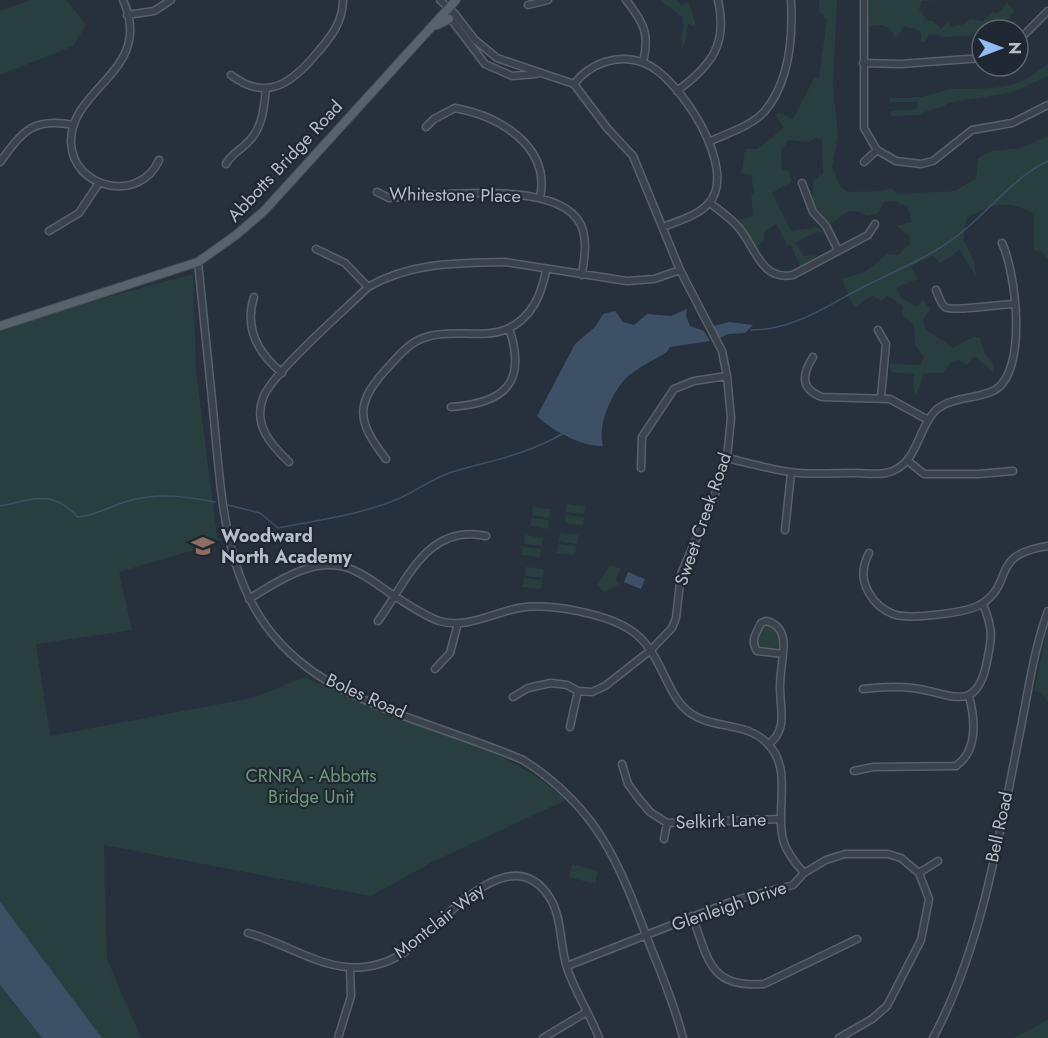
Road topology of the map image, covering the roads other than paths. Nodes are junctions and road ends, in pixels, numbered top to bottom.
1 (123, 0) edge
2 (171, 0) edge
3 (343, 0) edge
4 (440, 0) edge
5 (456, 0) edge
6 (548, 0) edge
7 (626, 0) edge
8 (718, 0) edge
9 (792, 0) edge
10 (864, 0) edge
11 (528, 5) dead end
12 (447, 8) junction
13 (1048, 11) edge
14 (127, 15) junction
15 (449, 19) junction
16 (1030, 29) edge
17 (403, 56) junction
18 (970, 59) edge
19 (643, 62) junction
20 (863, 63) junction
21 (539, 73) junction
22 (231, 75) dead end
23 (574, 84) junction
24 (266, 88) junction
25 (677, 90) junction
26 (1048, 105) edge
27 (74, 125) junction
28 (426, 127) dead end
29 (711, 141) junction
30 (877, 150) junction
31 (159, 160) dead end
32 (0, 162) edge
33 (864, 162) dead end
34 (226, 165) dead end
35 (99, 183) junction
36 (802, 183) dead end
37 (376, 192) dead end
38 (540, 198) junction
39 (710, 203) junction
40 (875, 224) dead end
41 (663, 227) junction
42 (49, 231) dead end
43 (1002, 243) dead end
44 (316, 249) dead end
45 (838, 250) junction
46 (198, 262) junction
47 (680, 270) junction
48 (546, 271) junction
49 (582, 275) junction
50 (368, 287) junction
51 (936, 290) dead end
52 (254, 297) dead end
53 (1014, 304) junction
54 (0, 326) edge
55 (509, 328) junction
56 (878, 330) dead end
57 (813, 357) dead end
58 (282, 373) junction
59 (727, 376) junction
60 (881, 397) junction
61 (451, 407) dead end
62 (928, 420) junction
63 (727, 458) junction
64 (386, 459) dead end
65 (908, 461) junction
66 (289, 462) dead end
67 (641, 468) dead end
68 (1013, 471) dead end
69 (791, 473) junction
70 (785, 530) dead end
71 (486, 536) dead end
72 (1048, 547) edge
73 (869, 554) dead end
74 (395, 597) junction
75 (249, 599) junction
76 (983, 604) junction
77 (1048, 611) edge
78 (378, 621) dead end
79 (458, 623) junction
80 (651, 650) junction
81 (783, 654) junction
82 (435, 669) dead end
83 (863, 689) dead end
84 (578, 691) junction
85 (969, 696) junction
86 (513, 697) dead end
87 (570, 727) dead end
88 (768, 744) junction
89 (622, 764) dead end
90 (854, 771) dead end
91 (781, 819) junction
92 (667, 823) junction
93 (664, 839) dead end
94 (938, 861) dead end
95 (804, 873) junction
96 (919, 873) junction
97 (693, 916) junction
98 (248, 933) dead end
99 (647, 936) junction
100 (857, 939) dead end
101 (567, 966) junction
102 (350, 968) junction
103 (585, 1013) junction
104 (338, 1038) edge
105 (543, 1038) edge
106 (599, 1038) edge
107 (683, 1038) edge
108 (839, 1038) edge
109 (933, 1038) edge

1 - 14 street
2 - 14 street
3 - 24 street
4 - 12 street
5 - 12 main road, Abbotts Bridge Road
6 - 11 street
7 - 19 street
8 - 25 street
9 - 29 street
10 - 20 street
12 - 15 street
12 - 17 main road, Abbotts Bridge Road
12 - 21 street
13 - 16 street
14 - 27 street
15 - 17 main road
15 - 21 street
17 - 46 main road, Abbotts Bridge Road
18 - 20 street
19 - 23 street
19 - 25 street
20 - 30 street
21 - 23 street
22 - 24 street
23 - 41 street, Sweet Creek Road
24 - 34 street
25 - 29 street
26 - 30 street
27 - 32 street
27 - 35 street
28 - 38 street
29 - 39 street
30 - 33 street
31 - 35 street
35 - 42 street
36 - 45 street
37 - 38 street, Whitestone Place
38 - 49 street, Whitestone Place
39 - 41 street
39 - 45 street
40 - 45 street
41 - 47 street, Sweet Creek Road
43 - 53 street
44 - 50 street
46 - 54 main road, Abbotts Bridge Road
46 - 75 street, Boles Road
47 - 49 street
47 - 59 street, Sweet Creek Road
48 - 49 street
48 - 50 street
48 - 55 street
50 - 58 street
51 - 53 street
52 - 58 street
53 - 62 street
55 - 61 street
55 - 64 street
56 - 60 street
57 - 60 street
58 - 66 street
59 - 63 street, Sweet Creek Road
59 - 67 street
60 - 62 street
62 - 65 street
63 - 69 street
63 - 80 street, Sweet Creek Road
65 - 68 street
65 - 69 street
69 - 70 street
71 - 74 street
72 - 76 street
73 - 76 street
74 - 75 street
74 - 78 street
74 - 79 street
75 - 99 street, Boles Road
76 - 85 street
77 - 109 street, Bell Road
79 - 80 street
79 - 82 street
80 - 84 street, Sweet Creek Road
80 - 88 street
81 - 81 street
81 - 88 street
83 - 85 street
84 - 86 street, Sweet Creek Road
84 - 87 street
85 - 90 street
88 - 91 street
89 - 92 street, Selkirk Lane
91 - 92 street, Selkirk Lane
91 - 95 street
92 - 93 street
94 - 96 street
95 - 96 street, Glenleigh Drive
95 - 97 street, Glenleigh Drive
96 - 108 street
97 - 99 street, Glenleigh Drive
97 - 100 street
98 - 102 street, Montclair Way
99 - 101 street, Glenleigh Drive
99 - 107 street, Boles Road
101 - 102 street, Montclair Way
101 - 103 street, Montclair Way
102 - 104 street
103 - 105 street
103 - 106 street, Montclair Way

